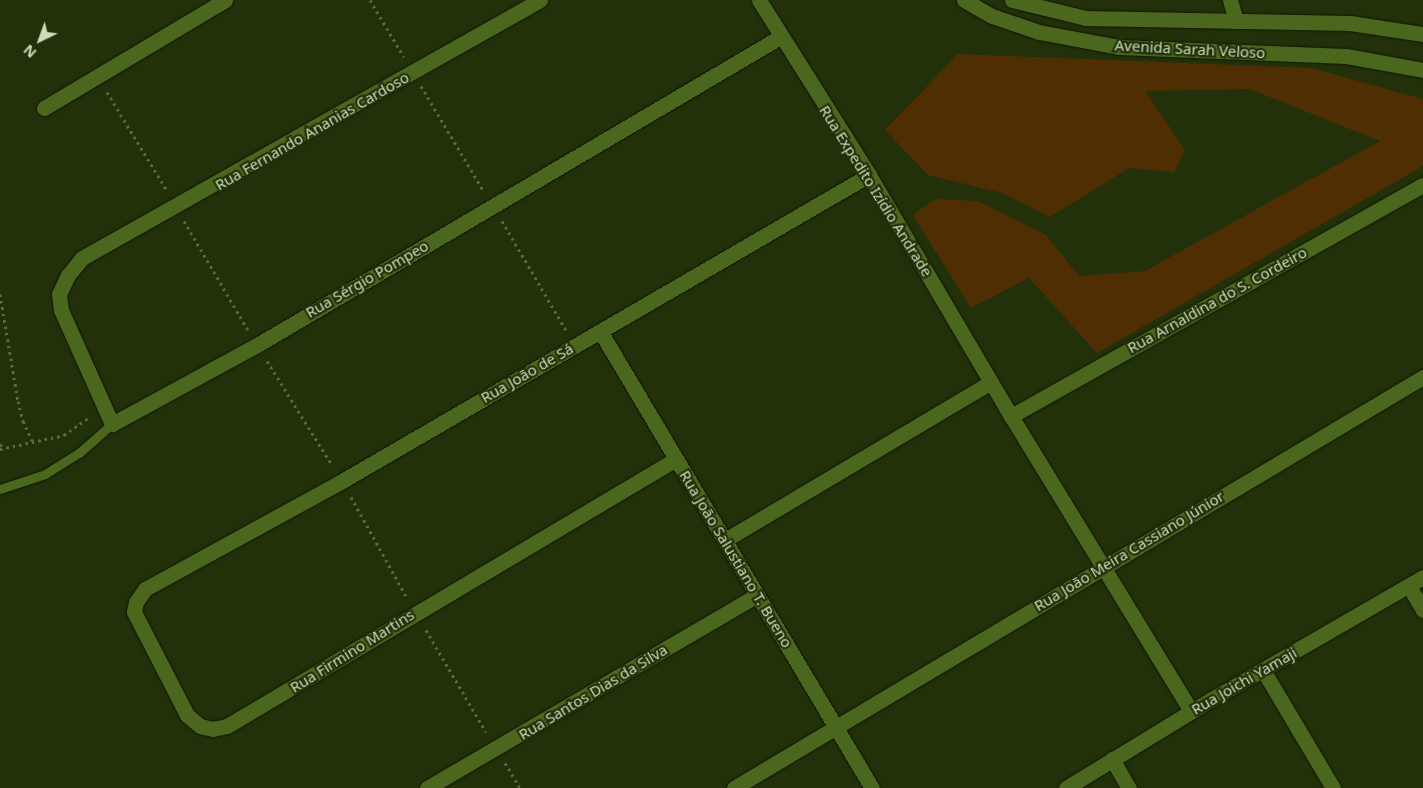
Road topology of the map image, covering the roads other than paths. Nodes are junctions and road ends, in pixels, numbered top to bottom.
1 (225, 0) edge
2 (540, 0) edge
3 (759, 0) edge
4 (964, 0) edge
5 (1012, 0) edge
6 (1230, 0) edge
7 (1236, 21) junction
8 (1423, 34) edge
9 (780, 37) junction
10 (1423, 70) edge
11 (44, 108) dead end
12 (869, 175) junction
13 (1423, 185) edge
14 (600, 332) junction
15 (1423, 377) edge
16 (991, 382) junction
17 (1011, 416) junction
18 (112, 424) junction
19 (676, 459) junction
20 (0, 489) edge
21 (725, 540) junction
22 (1102, 566) junction
23 (182, 567) joint
24 (1423, 577) edge
25 (1409, 586) junction
26 (757, 595) junction
27 (1423, 610) edge
28 (1263, 670) junction
29 (1191, 711) junction
30 (836, 726) junction
31 (1112, 759) junction
32 (427, 788) edge
33 (734, 788) edge
34 (872, 788) edge
35 (1066, 788) edge
36 (1129, 788) edge
37 (1332, 788) edge

1 - 11 street
2 - 18 street, Rua Fernando Ananias Cardoso
3 - 9 street, Rua Expedito Izídio Andrade
4 - 10 street, Avenida Sarah Veloso
5 - 7 street, Avenida Sarah Veloso
6 - 7 street
7 - 8 street, Avenida Sarah Veloso
9 - 12 street, Rua Expedito Izídio Andrade
9 - 18 street, Rua Sérgio Pompeo
12 - 14 street, Rua João de Sá
12 - 16 street, Rua Expedito Izídio Andrade
13 - 17 street, Rua Arnaldina do S. Cordeiro
14 - 19 street, Rua João Salustiano T. Bueno
14 - 23 street, Rua João de Sá
15 - 22 street, Rua João Meira Cassiano Júnior
16 - 17 street, Rua Expedito Izídio Andrade
16 - 21 street
17 - 22 street, Rua Expedito Izídio Andrade
18 - 20 lane
19 - 21 street, Rua João Salustiano T. Bueno
19 - 23 street, Rua Firmino Martins
21 - 26 street, Rua João Salustiano T. Bueno
22 - 29 street, Rua Expedito Izídio Andrade
22 - 30 street, Rua João Meira Cassiano Júnior
24 - 25 street, Rua Joichi Yamaji
25 - 27 street
25 - 28 street, Rua Joichi Yamaji
26 - 30 street, Rua João Salustiano T. Bueno
26 - 32 street, Rua Santos Dias da Silva
28 - 29 street, Rua Joichi Yamaji
28 - 37 street
29 - 31 street, Rua Joichi Yamaji
30 - 33 street, Rua João Meira Cassiano Júnior
30 - 34 street, Rua João Salustiano T. Bueno
31 - 35 street, Rua Joichi Yamaji
31 - 36 street

